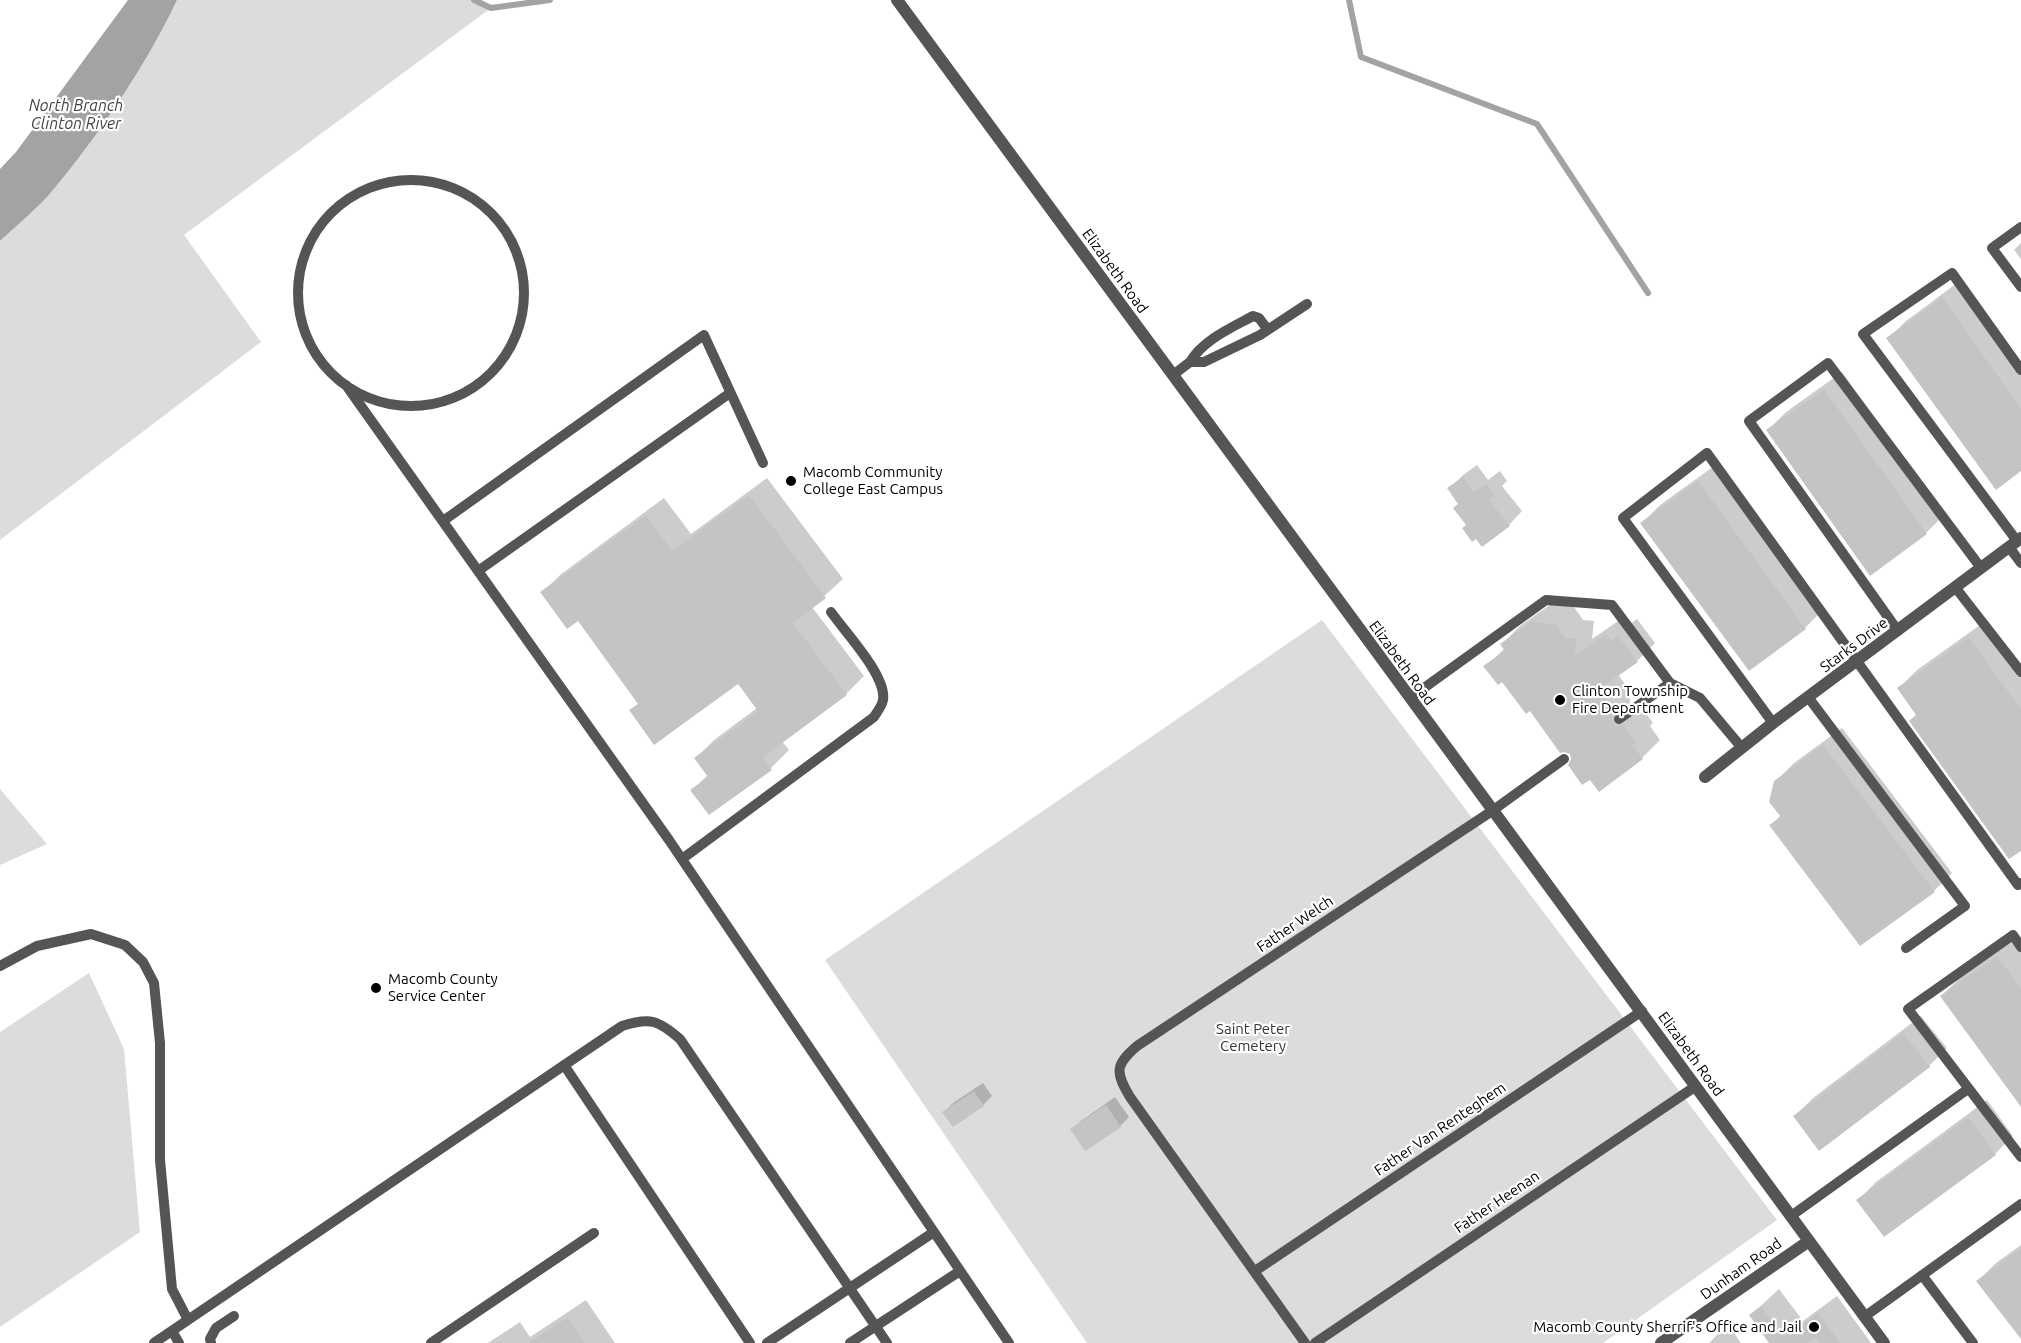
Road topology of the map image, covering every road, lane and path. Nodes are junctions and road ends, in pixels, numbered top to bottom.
1 (897, 0) edge
2 (2021, 227) edge
3 (2021, 287) edge
4 (1307, 304) dead end
5 (1268, 330) junction
6 (1190, 362) junction
7 (2021, 370) edge
8 (1173, 375) junction
9 (346, 385) junction
10 (730, 393) junction
11 (763, 463) dead end
12 (443, 521) junction
13 (2015, 542) edge
14 (2021, 563) edge
15 (1981, 568) junction
16 (478, 571) junction
17 (1955, 587) junction
18 (831, 612) dead end
19 (1898, 631) junction
20 (1856, 662) junction
21 (2021, 672) edge
22 (1670, 683) junction
23 (1410, 698) junction
24 (1808, 698) junction
25 (1619, 719) dead end
26 (1773, 723) junction
27 (1742, 747) junction
28 (1564, 759) dead end
29 (1705, 777) dead end
30 (1492, 811) junction
31 (682, 859) junction
32 (2021, 883) edge
33 (2021, 947) edge
34 (1906, 948) dead end
35 (0, 966) edge
36 (1642, 1011) junction
37 (564, 1065) junction
38 (1696, 1086) junction
39 (1968, 1089) junction
40 (2021, 1157) edge
41 (2021, 1204) edge
42 (1791, 1216) junction
43 (934, 1232) junction
44 (594, 1233) dead end
45 (1809, 1241) junction
46 (960, 1270) junction
47 (1255, 1271) junction
48 (1922, 1275) junction
49 (850, 1288) junction
50 (234, 1316) dead end
51 (1864, 1317) junction
52 (188, 1320) junction
53 (876, 1327) junction
54 (172, 1331) junction
55 (154, 1343) edge
56 (179, 1343) edge
57 (211, 1343) edge
58 (431, 1343) edge
59 (750, 1343) edge
60 (767, 1343) edge
61 (850, 1343) edge
62 (887, 1343) edge
63 (1009, 1343) edge
64 (1305, 1343) edge
65 (1316, 1343) edge
66 (1661, 1343) edge
67 (1884, 1343) edge
68 (1973, 1343) edge

1 - 8 street, Elizabeth Road
2 - 3 lane
4 - 5 lane
5 - 6 lane
5 - 6 lane
6 - 8 lane
7 - 13 lane
8 - 23 street, Elizabeth Road
9 - 9 lane
9 - 12 lane
10 - 11 lane
10 - 12 lane
10 - 16 lane
12 - 16 lane
13 - 14 lane
13 - 15 street, Starks Drive
15 - 17 street, Starks Drive
15 - 19 lane
16 - 31 lane
17 - 19 street, Starks Drive
17 - 21 lane
18 - 31 lane
19 - 20 street, Starks Drive
20 - 24 street, Starks Drive
20 - 26 lane
20 - 32 lane
22 - 23 lane
22 - 25 lane
22 - 27 lane
23 - 30 street, Elizabeth Road
24 - 26 street, Starks Drive
24 - 34 lane
26 - 27 street, Starks Drive
27 - 29 street, Starks Drive
28 - 30 lane, Father Welch
30 - 36 street, Elizabeth Road
30 - 47 lane, Father Welch
31 - 43 lane
33 - 39 lane
35 - 52 lane
36 - 38 street, Elizabeth Road
36 - 47 lane, Father Van Renteghem
37 - 49 lane
37 - 52 lane
37 - 59 lane
38 - 42 street, Elizabeth Road
38 - 65 lane, Father Heenan
39 - 40 lane
39 - 42 lane
41 - 48 lane
42 - 45 street, Elizabeth Road
43 - 46 lane
43 - 49 lane
44 - 58 lane
45 - 51 street, Elizabeth Road
45 - 66 street, Dunham Road
46 - 53 lane
46 - 63 lane
47 - 64 lane
48 - 51 lane
48 - 68 lane
49 - 53 lane
49 - 60 lane
50 - 57 lane
51 - 67 street, Elizabeth Road
52 - 54 lane
53 - 61 lane
53 - 62 lane
54 - 55 lane
54 - 56 lane

